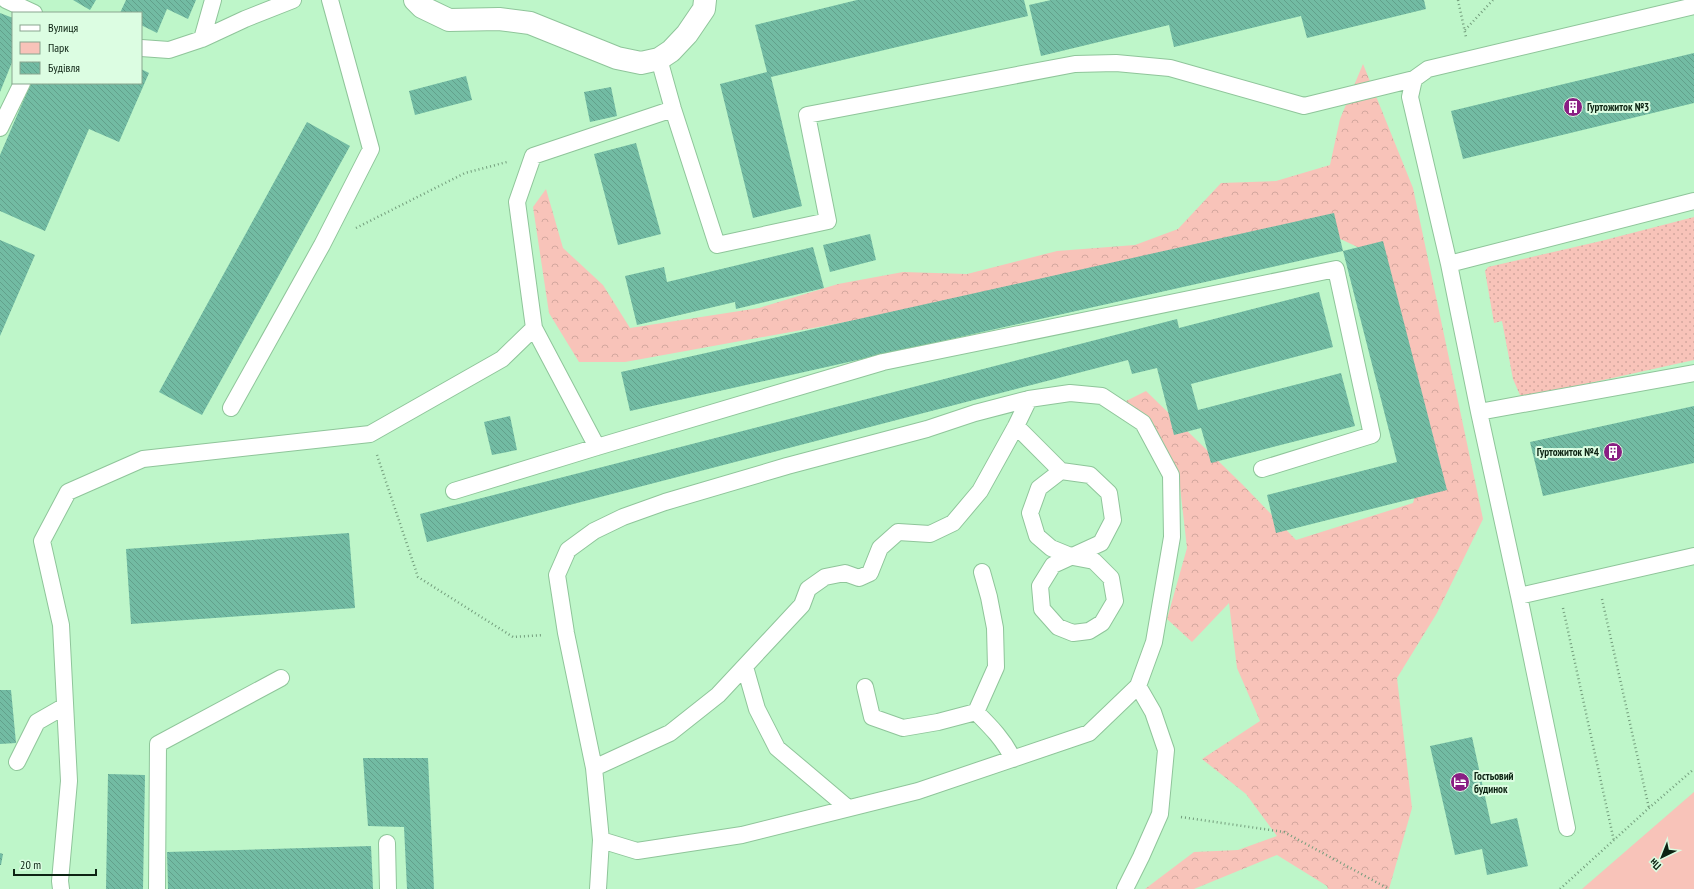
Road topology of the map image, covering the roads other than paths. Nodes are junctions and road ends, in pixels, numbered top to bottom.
1 (6, 0) edge
2 (213, 0) edge
3 (294, 0) edge
4 (330, 0) edge
5 (415, 0) edge
6 (705, 0) edge
7 (1694, 6) edge
8 (32, 12) edge
9 (202, 39) junction
10 (142, 48) edge
11 (659, 60) junction
12 (1414, 79) junction
13 (22, 84) edge
14 (673, 109) junction
15 (0, 128) edge
16 (1694, 201) edge
17 (1449, 264) junction
18 (534, 328) junction
19 (1694, 373) edge
20 (1029, 399) junction
21 (231, 408) dead end
22 (1479, 412) junction
23 (1016, 426) junction
24 (597, 447) junction
25 (1262, 469) dead end
26 (1061, 471) junction
27 (454, 491) dead end
28 (1694, 556) edge
29 (1073, 557) junction
30 (982, 572) dead end
31 (1519, 596) junction
32 (745, 667) junction
33 (281, 678) dead end
34 (1138, 686) junction
35 (865, 687) dead end
36 (65, 706) junction
37 (976, 712) junction
38 (1013, 759) junction
39 (17, 762) dead end
40 (594, 768) junction
41 (848, 808) junction
42 (1567, 828) dead end
43 (602, 840) junction
44 (387, 843) dead end
45 (61, 889) edge
46 (158, 889) edge
47 (388, 889) edge
48 (598, 889) edge
49 (1125, 889) edge

1 - 8 lane
2 - 9 lane
3 - 9 lane
4 - 21 lane
5 - 11 street
6 - 11 street
7 - 12 lane
9 - 10 lane
11 - 14 lane
12 - 14 lane
12 - 17 lane
13 - 15 lane
14 - 18 lane
16 - 17 lane
17 - 22 lane
18 - 24 lane
18 - 36 lane
19 - 22 lane
20 - 23 lane
20 - 34 lane
20 - 40 lane
22 - 31 lane
23 - 26 lane
23 - 32 lane
24 - 25 lane
24 - 27 lane
26 - 29 lane
26 - 29 lane
28 - 31 lane
29 - 29 lane
30 - 37 lane
31 - 42 lane
32 - 40 lane
32 - 41 lane
33 - 46 lane
34 - 38 lane
34 - 49 lane
35 - 37 lane
36 - 39 lane
36 - 45 lane
37 - 38 lane
38 - 41 lane
40 - 43 lane
41 - 43 lane
43 - 48 lane
44 - 47 lane

